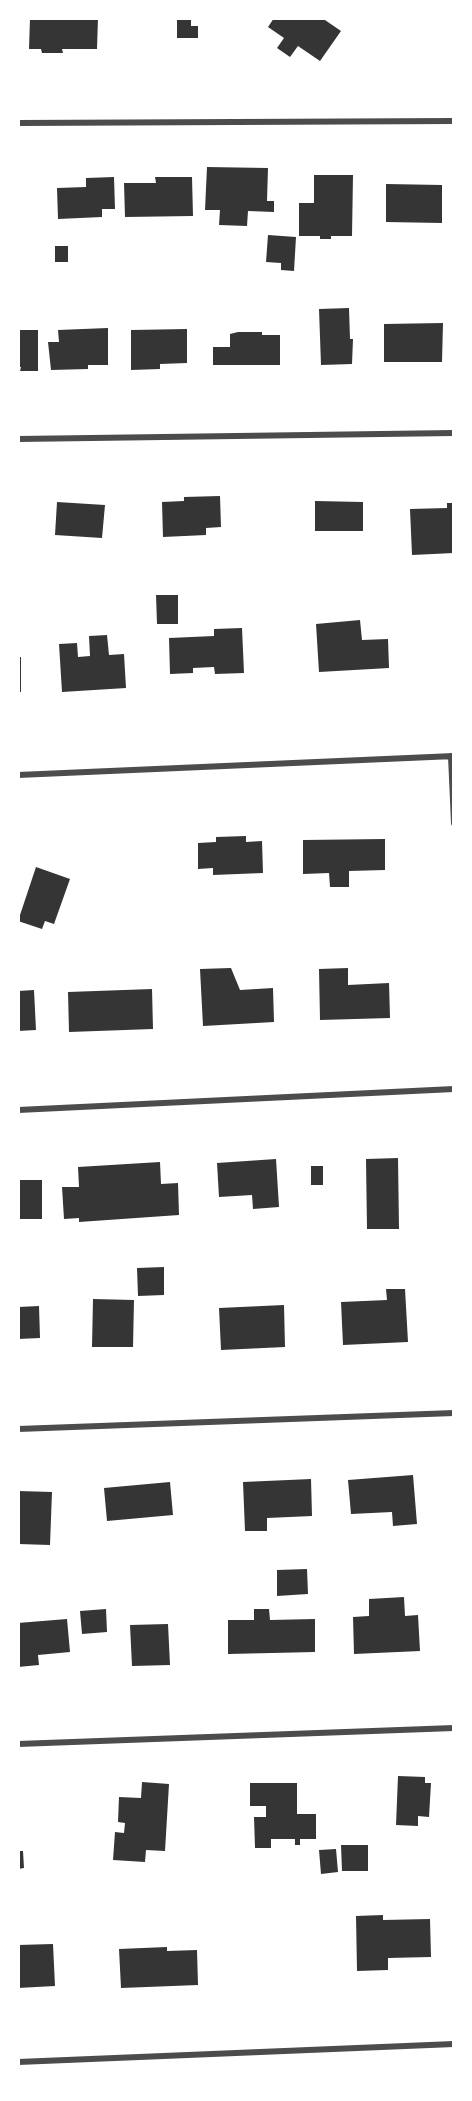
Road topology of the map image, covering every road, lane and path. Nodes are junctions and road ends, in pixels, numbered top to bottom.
1 (454, 121) edge
2 (18, 123) edge
3 (454, 434) edge
4 (18, 439) edge
5 (452, 756) edge
6 (18, 775) edge
7 (454, 823) edge
8 (454, 1089) edge
9 (18, 1110) edge
10 (454, 1413) edge
11 (18, 1429) edge
12 (454, 1728) edge
13 (18, 1744) edge
14 (454, 2044) edge
15 (18, 2062) edge

1 - 2 street
3 - 4 street
5 - 6 street
5 - 7 street
8 - 9 street
10 - 11 street
12 - 13 street
14 - 15 street

